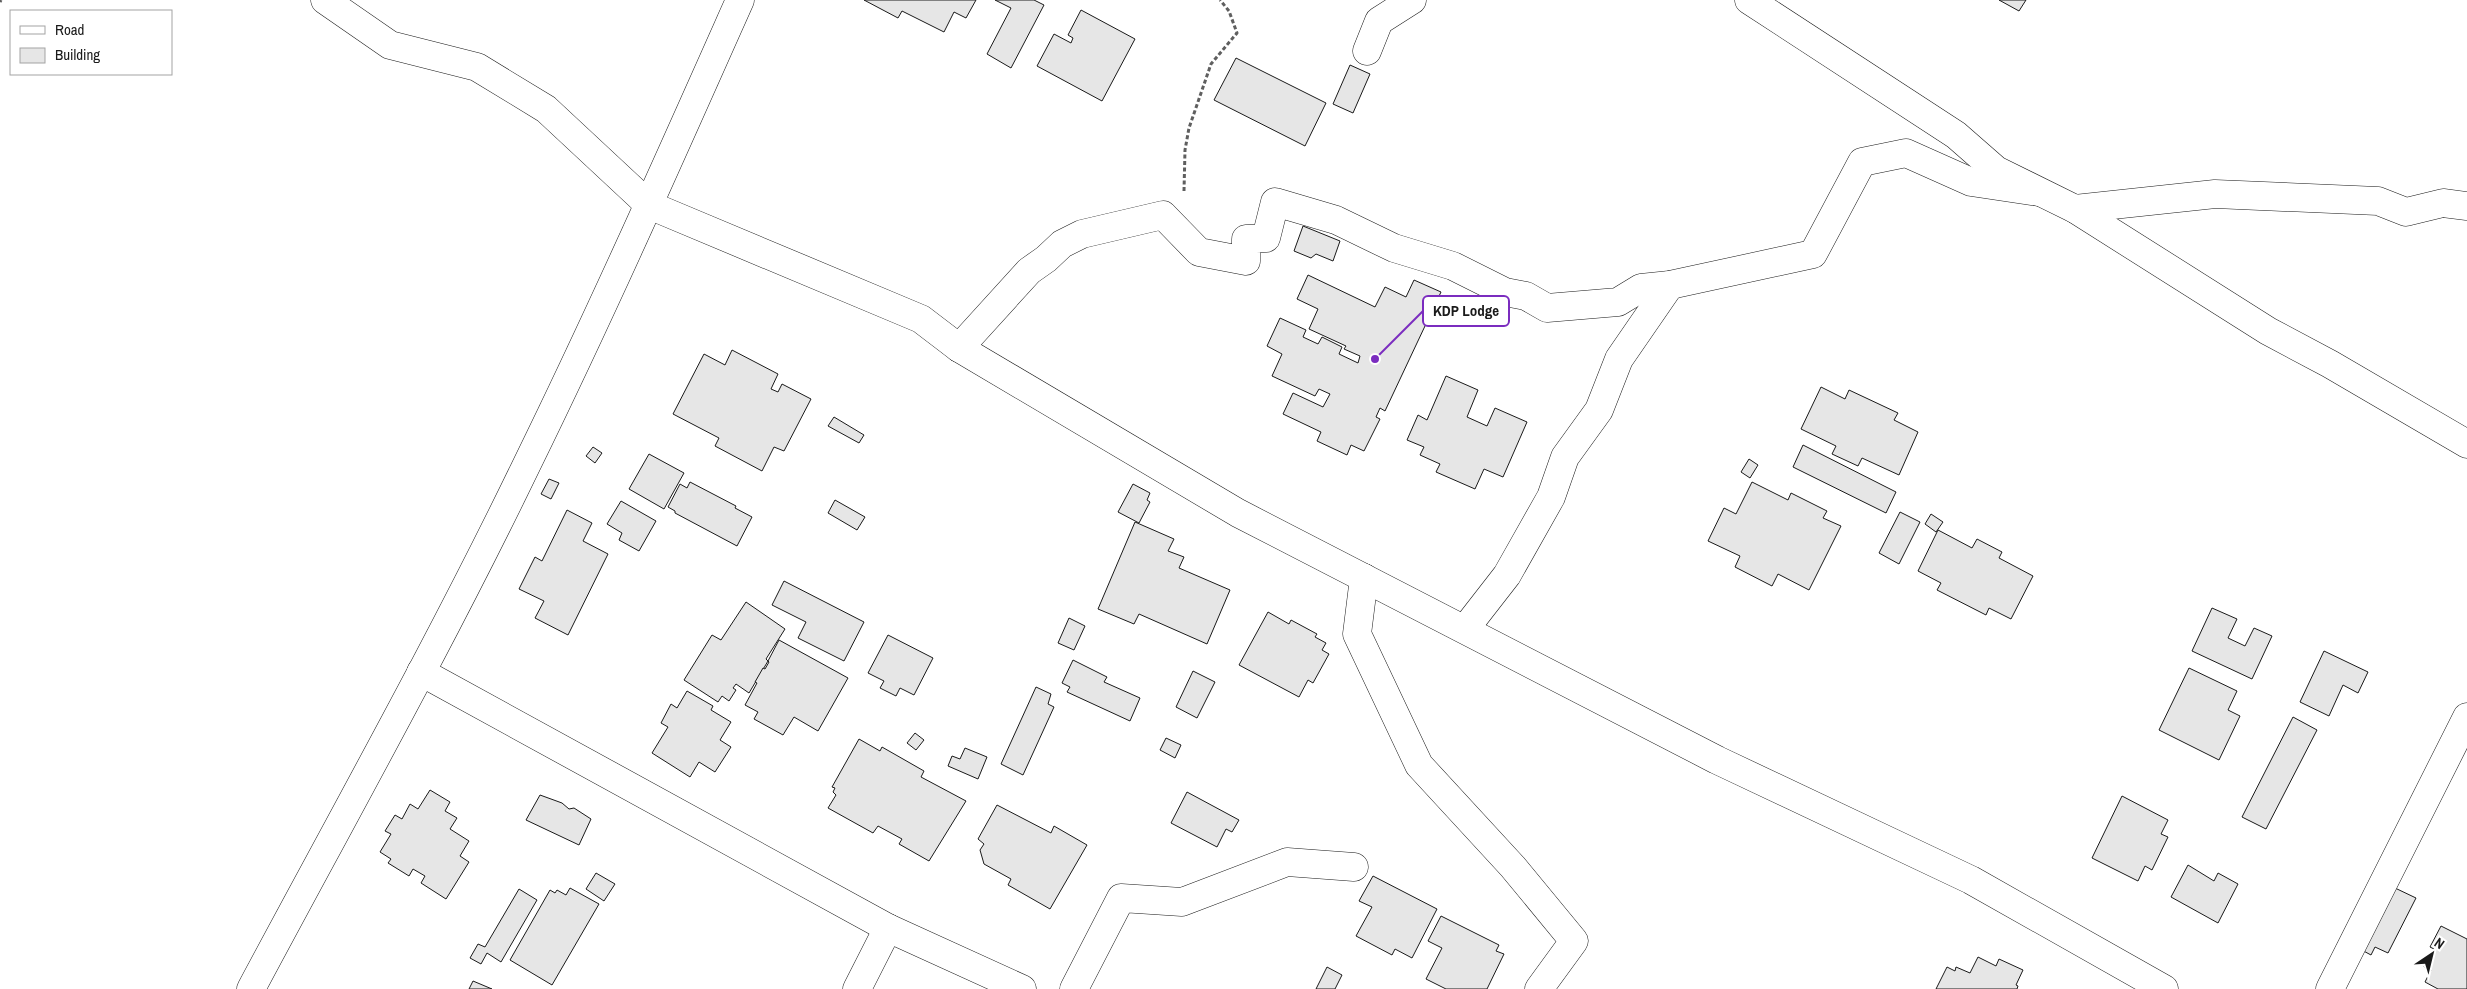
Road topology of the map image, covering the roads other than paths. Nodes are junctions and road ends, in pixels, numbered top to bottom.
1 (325, 0) edge
2 (740, 0) edge
3 (1412, 0) edge
4 (1749, 0) edge
5 (1367, 51) dead end
6 (2039, 192) junction
7 (649, 206) junction
8 (2467, 206) edge
9 (2075, 209) junction
10 (1670, 285) junction
11 (958, 348) junction
12 (2467, 444) edge
13 (1364, 578) junction
14 (1465, 629) junction
15 (421, 672) junction
16 (2467, 717) edge
17 (1354, 867) dead end
18 (888, 928) junction
19 (251, 989) edge
20 (857, 989) edge
21 (1022, 989) edge
22 (1074, 989) edge
23 (1539, 989) edge
24 (2164, 989) edge
25 (2330, 989) edge

1 - 7 street
2 - 7 street
3 - 5 street
4 - 6 street
6 - 9 street
6 - 10 street
7 - 11 street
7 - 15 street
8 - 9 street
9 - 12 street
10 - 11 street
10 - 14 street
11 - 13 street
13 - 14 street
13 - 23 street
14 - 24 street
15 - 18 street
15 - 19 street
16 - 25 street
17 - 22 street
18 - 20 street
18 - 21 street

